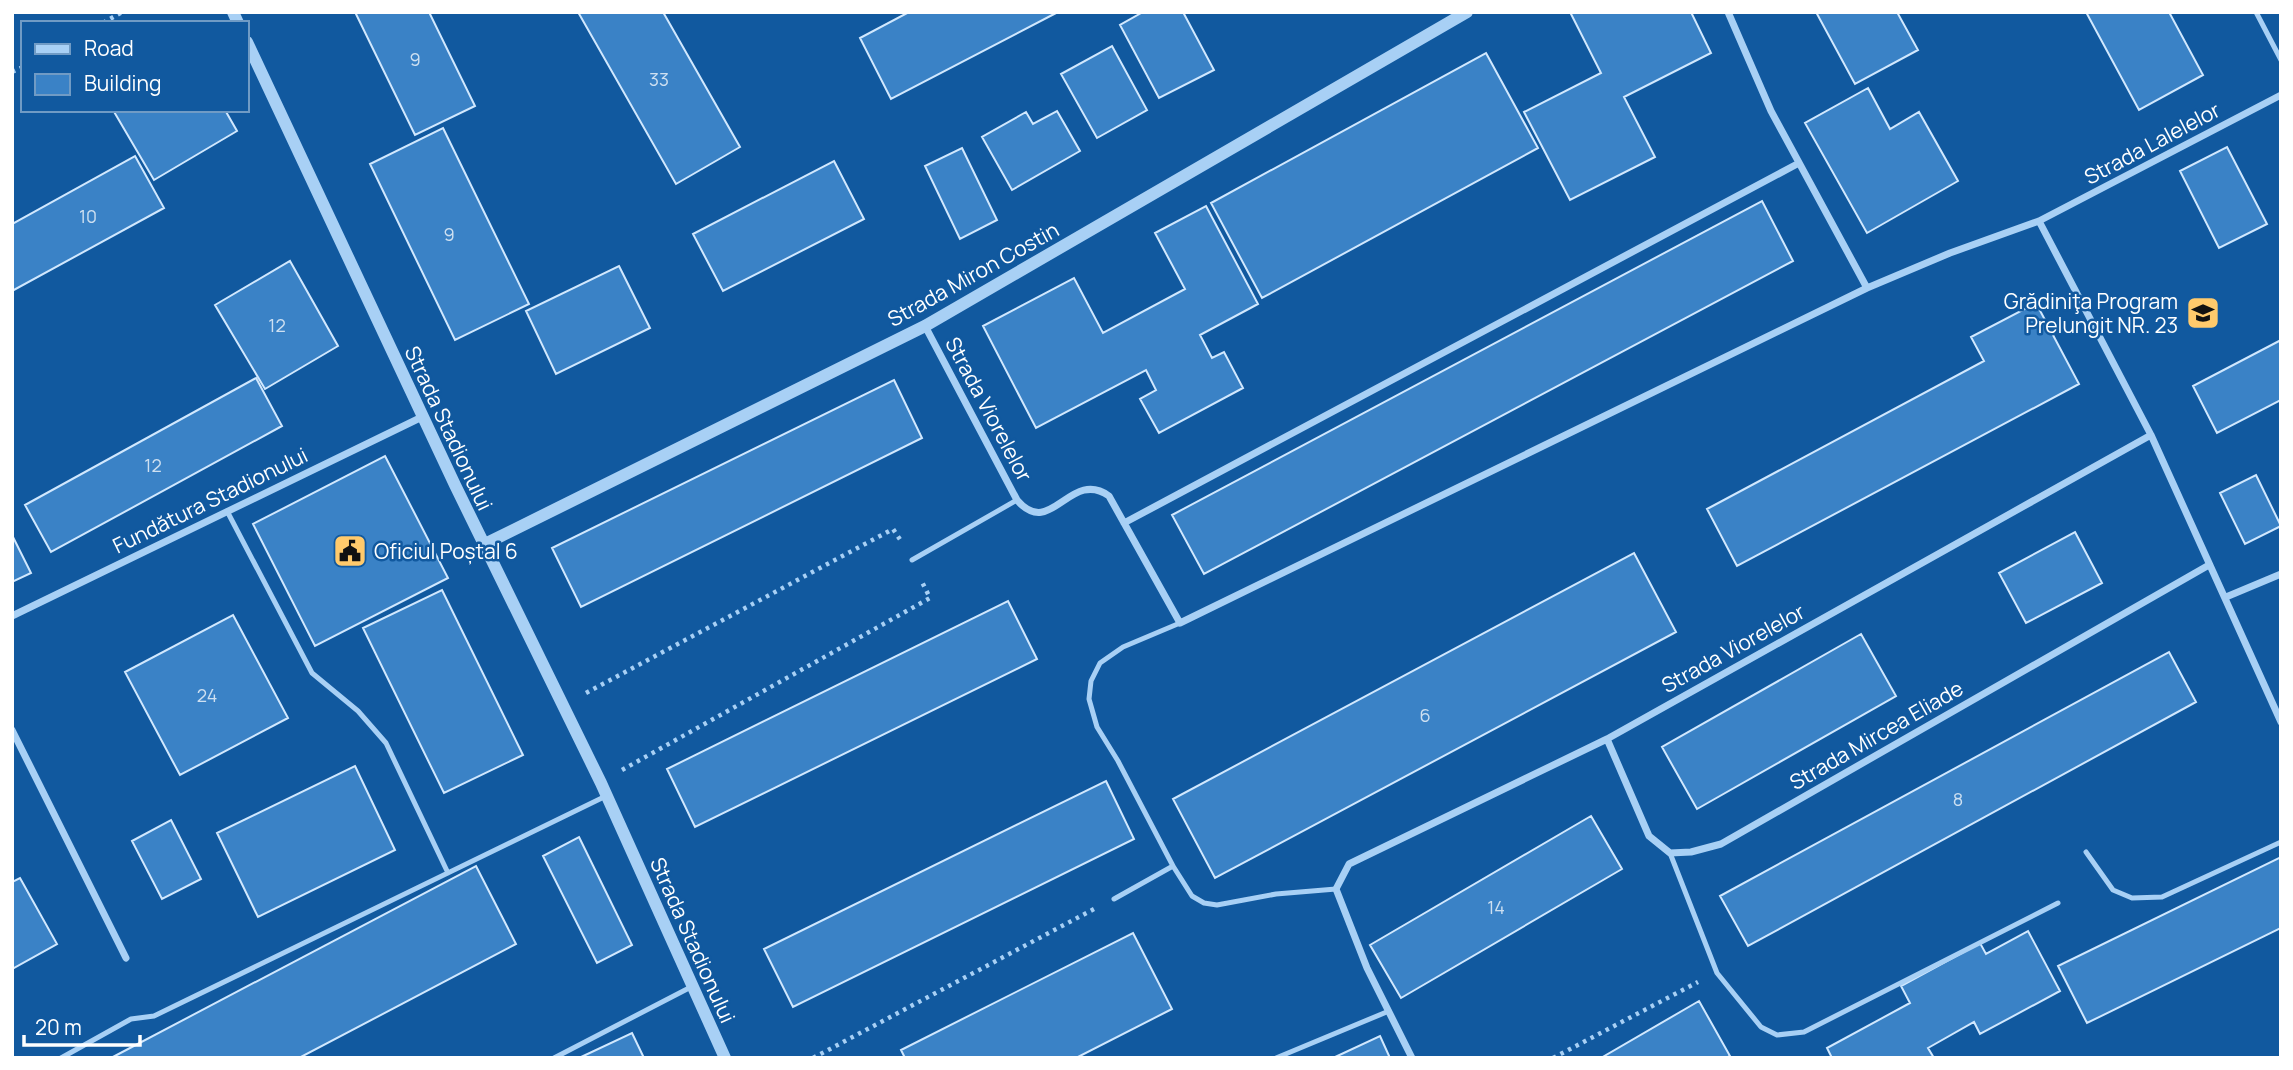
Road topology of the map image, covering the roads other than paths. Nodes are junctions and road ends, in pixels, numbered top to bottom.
1 (1467, 12) edge
2 (1728, 12) edge
3 (2256, 12) edge
4 (248, 44) edge
5 (2281, 60) edge
6 (2281, 95) edge
7 (1799, 163) junction
8 (2039, 221) junction
9 (1867, 288) junction
10 (925, 326) junction
11 (422, 417) junction
12 (2151, 435) junction
13 (1017, 500) junction
14 (227, 511) junction
15 (1124, 523) junction
16 (484, 545) junction
17 (912, 560) road end
18 (2209, 565) junction
19 (2281, 575) edge
20 (2226, 597) junction
21 (12, 616) edge
22 (1180, 623) junction
23 (2281, 722) edge
24 (12, 730) edge
25 (1607, 738) junction
26 (606, 796) junction
27 (2281, 842) edge
28 (2086, 852) dead end
29 (1670, 853) junction
30 (1173, 866) junction
31 (448, 873) junction
32 (1336, 889) junction
33 (1114, 899) road end
34 (2057, 903) dead end
35 (126, 958) dead end
36 (692, 986) junction
37 (1390, 1011) junction
38 (61, 1058) edge
39 (554, 1058) edge
40 (725, 1058) edge
41 (1276, 1058) edge
42 (1412, 1058) edge

1 - 10 street, Strada Miron Costin
2 - 7 street
3 - 5 lane
4 - 11 street, Strada Stadionului
6 - 8 street, Strada Lalelelor
7 - 9 street
7 - 15 street
8 - 9 street
8 - 12 street
9 - 22 street
10 - 13 street, Strada Viorelelor
10 - 16 street, Strada Miron Costin
11 - 14 street, Fundătura Stadionului
11 - 16 street, Strada Stadionului
12 - 18 street
12 - 25 street, Strada Viorelelor
13 - 15 street, Strada Viorelelor
13 - 17 lane
14 - 21 street, Fundătura Stadionului
14 - 31 lane
15 - 22 street, Strada Viorelelor
16 - 26 street, Strada Stadionului
18 - 20 street
18 - 29 street, Strada Mircea Eliade
19 - 20 street
20 - 23 street
22 - 30 lane
24 - 35 street
25 - 29 street
25 - 32 street, Strada Viorelelor
26 - 31 lane
26 - 36 street, Strada Stadionului
27 - 28 lane
29 - 34 lane
30 - 32 lane
30 - 33 lane
31 - 38 lane
32 - 37 street
36 - 39 lane
36 - 40 street, Strada Stadionului
37 - 41 lane
37 - 42 street

